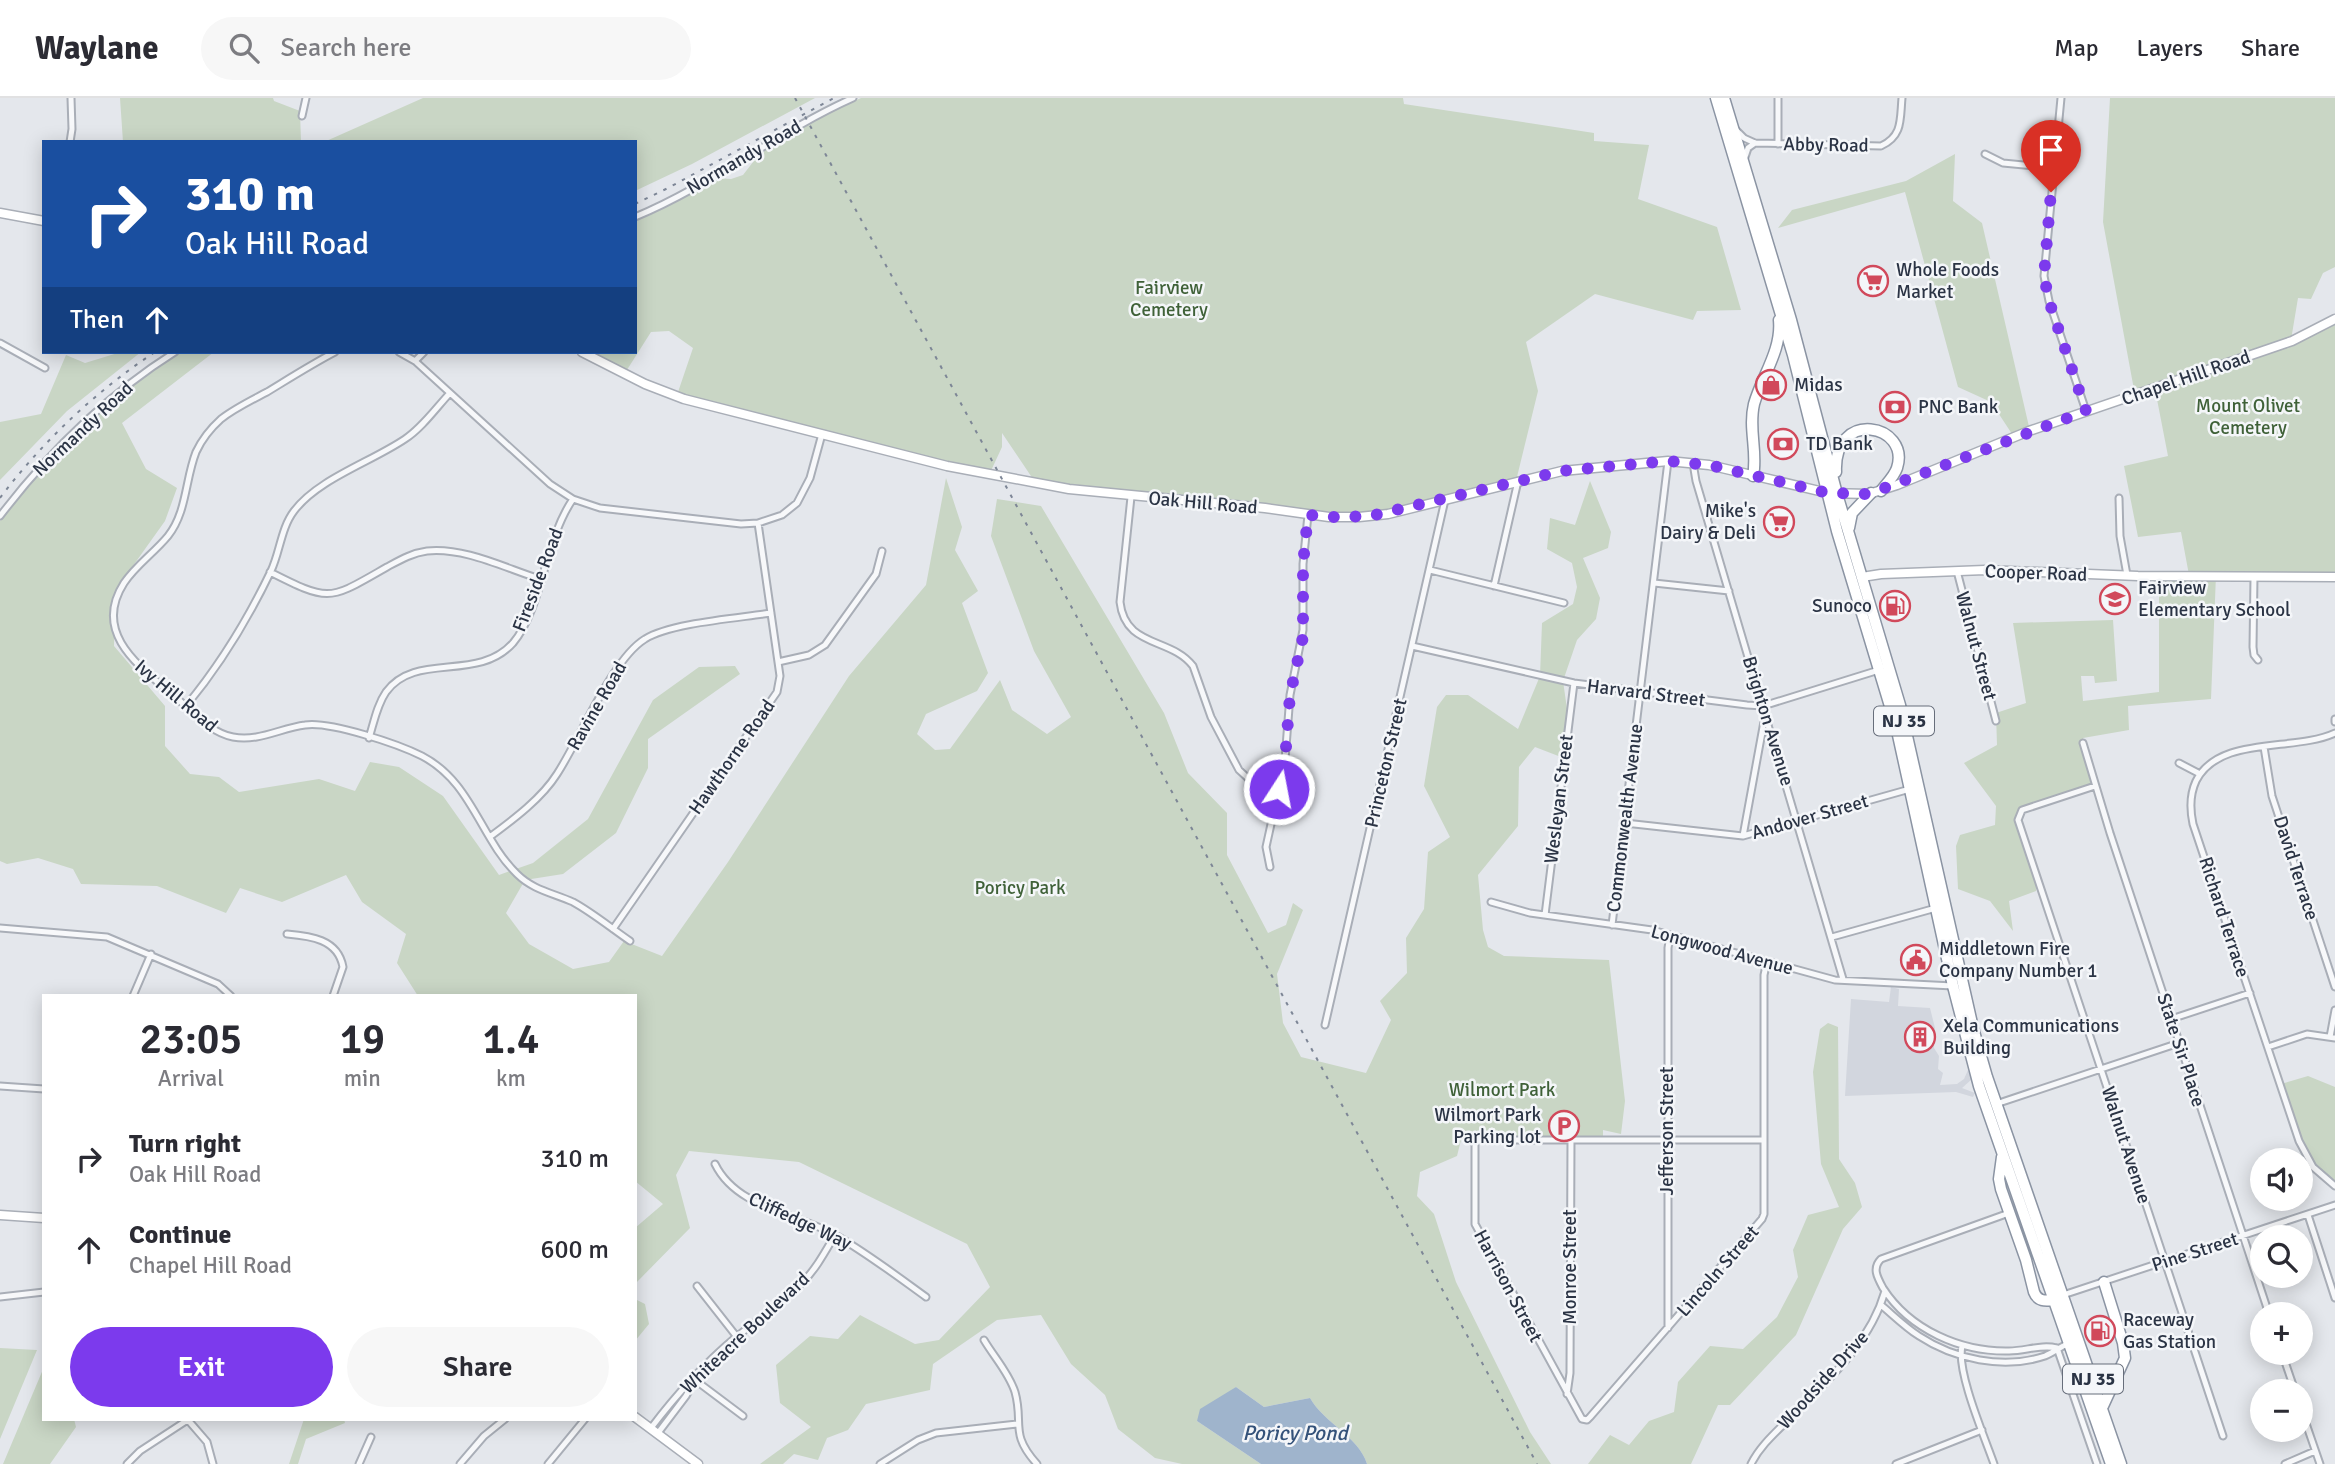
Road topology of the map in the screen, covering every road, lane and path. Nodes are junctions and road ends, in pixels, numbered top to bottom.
1 (71, 98) edge
2 (306, 98) edge
3 (853, 98) edge
4 (1716, 98) edge
5 (1724, 98) edge
6 (1778, 98) edge
7 (1902, 98) edge
8 (2060, 98) edge
9 (302, 116) dead end
10 (1734, 128) junction
11 (70, 140) edge
12 (1755, 143) junction
13 (1778, 144) junction
14 (1985, 154) dead end
15 (1744, 163) junction
16 (2054, 168) junction
17 (0, 213) edge
18 (637, 216) edge
19 (42, 221) edge
20 (1777, 299) junction
21 (2335, 319) edge
22 (0, 343) edge
23 (172, 354) edge
24 (332, 354) edge
25 (403, 354) edge
26 (422, 354) edge
27 (586, 354) edge
28 (415, 361) junction
29 (45, 368) dead end
30 (450, 393) junction
31 (2086, 411) junction
32 (822, 434) junction
33 (1668, 461) junction
34 (1693, 463) junction
35 (1754, 476) junction
36 (1518, 481) junction
37 (1876, 492) junction
38 (1832, 493) junction
39 (1130, 496) junction
40 (2119, 498) dead end
41 (573, 499) junction
42 (1445, 500) junction
43 (1308, 515) junction
44 (0, 516) edge
45 (758, 523) junction
46 (1849, 532) junction
47 (882, 551) dead end
48 (1430, 570) junction
49 (1957, 571) junction
50 (270, 572) junction
51 (2127, 575) junction
52 (1862, 577) junction
53 (2254, 577) junction
54 (2335, 578) edge
55 (540, 579) junction
56 (1654, 583) junction
57 (1494, 586) junction
58 (1729, 592) junction
59 (1564, 603) dead end
60 (771, 613) junction
61 (1412, 646) junction
62 (2258, 660) dead end
63 (778, 662) junction
64 (1879, 670) junction
65 (1574, 683) junction
66 (1640, 692) junction
67 (186, 706) junction
68 (1763, 706) junction
69 (1765, 715) junction
70 (1996, 721) dead end
71 (2335, 733) edge
72 (369, 737) junction
73 (2084, 743) dead end
74 (2264, 747) junction
75 (2179, 763) dead end
76 (2200, 774) junction
77 (2095, 786) junction
78 (1279, 789) junction
79 (1910, 789) junction
80 (1798, 822) junction
81 (1625, 823) junction
82 (491, 836) junction
83 (1743, 836) junction
84 (1270, 867) dead end
85 (1491, 902) dead end
86 (1937, 908) junction
87 (1545, 915) junction
88 (1612, 925) junction
89 (0, 928) edge
90 (613, 929) junction
91 (287, 934) dead end
92 (1670, 935) junction
93 (1832, 937) junction
94 (630, 941) dead end
95 (152, 954) junction
96 (1767, 961) junction
97 (1843, 979) junction
98 (1953, 986) junction
99 (2335, 987) edge
100 (2250, 993) junction
101 (134, 994) edge
102 (229, 994) edge
103 (334, 994) edge
104 (2335, 1010) edge
105 (2172, 1019) junction
106 (1325, 1025) dead end
107 (2333, 1037) edge
108 (2179, 1043) junction
109 (2268, 1047) junction
110 (2101, 1069) junction
111 (0, 1086) edge
112 (42, 1089) edge
113 (1996, 1104) junction
114 (1571, 1140) junction
115 (1667, 1140) junction
116 (1764, 1140) junction
117 (2002, 1157) junction
118 (715, 1164) dead end
119 (2335, 1186) edge
120 (2335, 1205) edge
121 (2009, 1213) junction
122 (0, 1215) edge
123 (2308, 1215) junction
124 (42, 1218) edge
125 (835, 1235) junction
126 (2244, 1236) junction
127 (2165, 1262) junction
128 (2104, 1282) junction
129 (697, 1286) dead end
130 (1885, 1290) junction
131 (42, 1292) edge
132 (0, 1297) edge
133 (926, 1297) dead end
134 (2059, 1297) junction
135 (2335, 1298) edge
136 (2265, 1302) edge
137 (1881, 1305) junction
138 (1668, 1328) junction
139 (737, 1337) junction
140 (984, 1340) dead end
141 (2069, 1343) junction
142 (1962, 1346) junction
143 (2057, 1348) junction
144 (1960, 1355) junction
145 (695, 1380) junction
146 (1567, 1394) junction
147 (2103, 1406) junction
148 (743, 1416) dead end
149 (637, 1418) edge
150 (186, 1421) edge
151 (189, 1421) edge
152 (503, 1421) edge
153 (583, 1421) edge
154 (1584, 1421) joint
155 (1017, 1424) junction
156 (1982, 1430) junction
157 (655, 1431) junction
158 (2223, 1436) dead end
159 (371, 1437) dead end
160 (2312, 1442) edge
161 (2315, 1451) junction
162 (127, 1464) edge
163 (214, 1464) edge
164 (359, 1464) edge
165 (460, 1464) edge
166 (548, 1464) edge
167 (698, 1464) edge
168 (880, 1464) edge
169 (1037, 1464) edge
170 (1751, 1464) edge
171 (1895, 1464) edge
172 (1994, 1464) edge
173 (2097, 1464) edge
174 (2111, 1464) edge
175 (2121, 1464) edge
176 (2285, 1464) edge
177 (2320, 1464) edge

1 - 11 street
2 - 9 street
3 - 18 street, Normandy Road
4 - 20 highway, NJ 35
5 - 10 highway, NJ 35
6 - 13 street
7 - 13 street, Abby Road
8 - 16 street
10 - 12 street, Abby Road
10 - 15 highway, NJ 35
12 - 13 street, Abby Road
12 - 15 street, Abby Road
14 - 16 street
15 - 38 highway, NJ 35
16 - 31 street
17 - 19 street
20 - 35 highway
20 - 38 highway, NJ 35
21 - 31 street, Chapel Hill Road
22 - 29 street
23 - 44 street, Normandy Road
24 - 67 street, Ivy Hill Road
25 - 28 street
26 - 28 street
27 - 32 street, Oak Hill Road
28 - 30 street
30 - 41 street
30 - 50 street
31 - 37 street, Chapel Hill Road
32 - 39 street, Oak Hill Road
32 - 45 street
33 - 34 street, Oak Hill Road
33 - 36 street, Oak Hill Road
33 - 56 street, Commonwealth Avenue
34 - 35 street, Oak Hill Road
34 - 58 street, Brighton Avenue
35 - 38 street, Oak Hill Road
36 - 42 street, Oak Hill Road
36 - 57 street
37 - 38 street, Chapel Hill Road
37 - 38 highway
37 - 46 highway
38 - 46 highway, NJ 35
38 - 64 highway, NJ 35
39 - 43 street, Oak Hill Road
39 - 78 street
40 - 51 street
41 - 45 street
41 - 55 street, Fireside Road
42 - 43 street, Oak Hill Road
42 - 48 street, Princeton Street
43 - 78 street
45 - 60 street, Hawthorne Road
46 - 52 highway, NJ 35
47 - 63 street
48 - 57 street
48 - 61 street, Princeton Street
49 - 51 street, Cooper Road
49 - 52 street, Cooper Road
49 - 70 street, Walnut Street
50 - 55 street
50 - 67 street
51 - 53 street, Cooper Road
52 - 113 highway, NJ 35
53 - 54 street, Cooper Road
53 - 62 street
55 - 72 street, Fireside Road
56 - 58 street
56 - 66 street, Commonwealth Avenue
57 - 59 street
58 - 68 street, Brighton Avenue
60 - 63 street, Hawthorne Road
60 - 82 street, Ravine Road
61 - 65 street, Harvard Street
61 - 106 street, Princeton Street
63 - 90 street, Hawthorne Road
64 - 68 street, Harvard Street
64 - 79 highway, NJ 35
65 - 66 street, Harvard Street
65 - 87 street, Wesleyan Street
66 - 68 street, Harvard Street
66 - 81 street, Commonwealth Avenue
67 - 72 street, Ivy Hill Road
68 - 69 street, Brighton Avenue
69 - 80 street, Brighton Avenue
69 - 83 street
71 - 74 street
72 - 82 street, Ivy Hill Road
73 - 77 street, State Sir Place
74 - 76 street
74 - 99 street, David Terrace
75 - 76 street
76 - 100 street, Richard Terrace
77 - 105 street, State Sir Place
77 - 110 street, Walnut Avenue
78 - 84 street
79 - 80 street, Andover Street
79 - 86 highway, NJ 35
80 - 83 street, Andover Street
80 - 93 street, Brighton Avenue
81 - 83 street, Andover Street
81 - 88 street, Commonwealth Avenue
82 - 90 street, Ivy Hill Road
85 - 87 street, Longwood Avenue
86 - 93 street
86 - 98 highway, NJ 35
87 - 88 street, Longwood Avenue
88 - 92 street, Longwood Avenue
89 - 95 street
90 - 94 street, Ivy Hill Road
91 - 103 street
92 - 96 street, Longwood Avenue
92 - 115 street, Jefferson Street
93 - 97 street, Brighton Avenue
95 - 101 street
95 - 102 street
96 - 97 street, Longwood Avenue
96 - 116 street, Lincoln Street
97 - 98 street, Longwood Avenue
98 - 117 highway, NJ 35
100 - 105 street
100 - 109 street, Richard Terrace
104 - 107 street
105 - 108 street, State Sir Place
107 - 109 street
108 - 110 street
108 - 126 street, State Sir Place
109 - 119 street, Richard Terrace
110 - 113 street
110 - 127 street, Walnut Avenue
111 - 112 street
113 - 134 highway, NJ 35
114 - 115 street
114 - 146 street, Monroe Street
114 - 146 street, Harrison Street
115 - 116 street
115 - 138 street, Jefferson Street
116 - 138 street, Lincoln Street
117 - 121 highway
117 - 134 highway, NJ 35
118 - 125 street, Cliffedge Way
120 - 123 street, Pine Street
121 - 130 street
121 - 134 highway
122 - 124 street
123 - 126 street, Pine Street
123 - 135 street
125 - 133 street, Cliffedge Way
125 - 139 street, Whiteacre Boulevard
126 - 127 street, Pine Street
126 - 136 street, State Sir Place
127 - 128 street, Pine Street
127 - 158 street, Walnut Avenue
128 - 134 street, Pine Street
128 - 147 highway
129 - 139 street
130 - 137 street, Woodside Drive
130 - 142 street
131 - 132 street
134 - 141 highway, NJ 35
134 - 147 highway, NJ 35
137 - 144 street
137 - 170 street, Woodside Drive
138 - 154 street, Lincoln Street
139 - 145 street, Whiteacre Boulevard
140 - 155 street
141 - 143 street
141 - 174 highway, NJ 35
142 - 143 street
142 - 144 street
143 - 144 street
143 - 173 street
144 - 156 street
145 - 148 street
145 - 157 street, Whiteacre Boulevard
146 - 154 street, Harrison Street
147 - 175 highway, NJ 35
149 - 157 street
150 - 162 street
151 - 163 street
152 - 165 street
153 - 166 street
155 - 168 street
155 - 169 street
156 - 171 street
156 - 172 street
157 - 167 street
159 - 164 street
160 - 161 street
161 - 176 street
161 - 177 street

